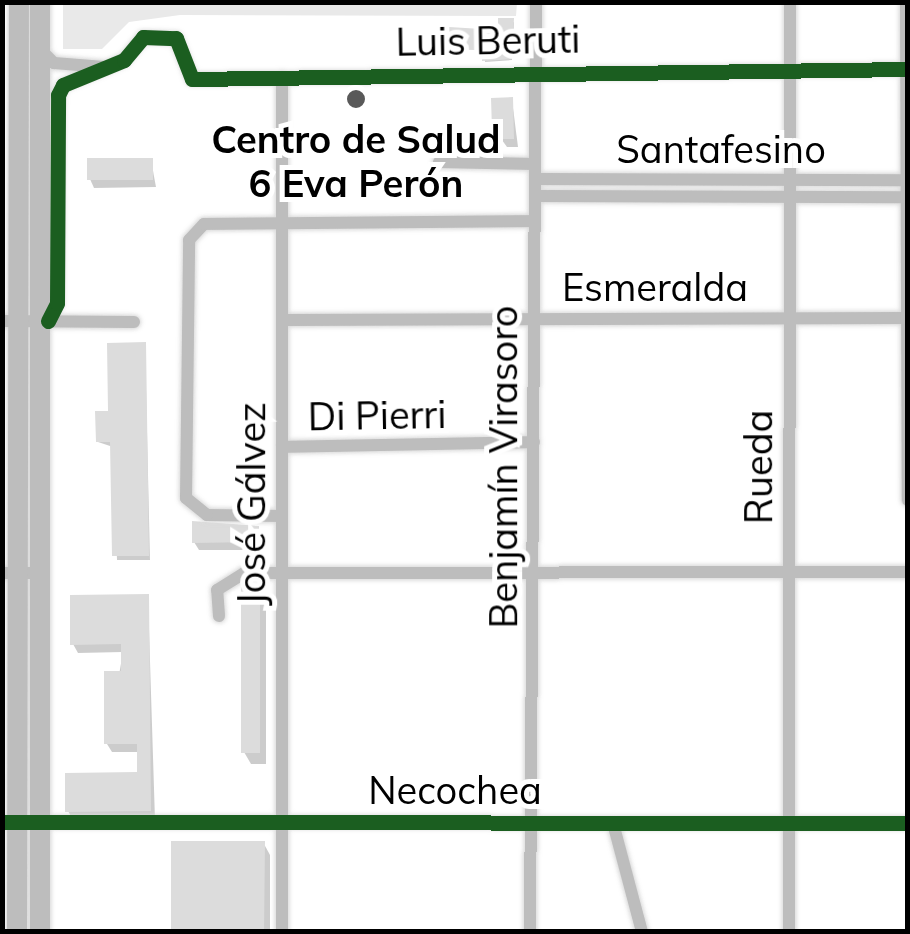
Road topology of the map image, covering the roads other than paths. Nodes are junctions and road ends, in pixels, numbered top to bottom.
1 (19, 2) edge
2 (40, 2) edge
3 (536, 2) edge
4 (790, 2) edge
5 (906, 2) edge
6 (40, 49) junction
7 (111, 67) junction
8 (907, 69) edge
9 (790, 70) junction
10 (536, 72) junction
11 (282, 77) junction
12 (439, 162) dead end
13 (535, 164) junction
14 (535, 179) junction
15 (790, 180) junction
16 (907, 180) edge
17 (535, 196) junction
18 (790, 196) junction
19 (907, 197) edge
20 (535, 221) junction
21 (282, 224) junction
22 (789, 317) junction
23 (534, 318) junction
24 (907, 318) edge
25 (282, 320) junction
26 (27, 321) edge
27 (134, 322) dead end
28 (534, 442) junction
29 (282, 448) junction
30 (908, 500) edge
31 (282, 516) junction
32 (282, 572) junction
33 (533, 572) junction
34 (789, 572) junction
35 (908, 572) edge
36 (20, 573) edge
37 (219, 616) dead end
38 (10, 822) edge
39 (41, 822) junction
40 (531, 823) junction
41 (613, 823) junction
42 (789, 823) junction
43 (908, 823) edge
44 (282, 824) junction
45 (17, 932) edge
46 (40, 932) edge
47 (282, 932) edge
48 (530, 932) edge
49 (642, 932) edge
50 (789, 932) edge

1 - 26 main road
2 - 6 main road
3 - 10 street, Benjamín Virasoro
4 - 9 street, Rueda
5 - 8 street
6 - 7 street
6 - 26 main road
7 - 11 street, Luis Beruti
7 - 26 street, Luis Beruti
8 - 9 street, Luis Beruti
8 - 16 street
9 - 10 street, Luis Beruti
9 - 15 street, Rueda
10 - 11 street, Luis Beruti
10 - 13 street, Benjamín Virasoro
11 - 21 street, José Gálvez
12 - 13 street
13 - 14 street, Benjamín Virasoro
14 - 15 street, Santafesino
14 - 17 street, Benjamín Virasoro
15 - 16 street, Santafesino
15 - 18 street, Rueda
16 - 19 street
17 - 18 street, Santafesino
17 - 20 street, Benjamín Virasoro
18 - 19 street, Santafesino
18 - 22 street, Rueda
19 - 24 street
20 - 21 street
20 - 23 street, Benjamín Virasoro
21 - 25 street, José Gálvez
21 - 31 street
22 - 23 street, Esmeralda
22 - 24 street, Esmeralda
22 - 34 street, Rueda
23 - 25 street, Esmeralda
23 - 28 street, Benjamín Virasoro
24 - 30 street
25 - 29 street, José Gálvez
26 - 27 street
26 - 36 main road
28 - 29 street, Di Pierri
28 - 33 street, Benjamín Virasoro
29 - 31 street, José Gálvez
31 - 32 street, José Gálvez
32 - 33 street
32 - 37 street
32 - 44 street, José Gálvez
33 - 34 street
33 - 40 street, Benjamín Virasoro
34 - 35 street
34 - 42 street, Rueda
36 - 38 main road
36 - 39 main road
38 - 39 street, Necochea
38 - 45 main road
39 - 44 street, Necochea
39 - 46 main road
40 - 41 street, Necochea
40 - 44 street, Necochea
40 - 48 street, Benjamín Virasoro
41 - 42 street, Necochea
41 - 49 street
42 - 43 street, Necochea
42 - 50 street, Rueda
44 - 47 street, José Gálvez

